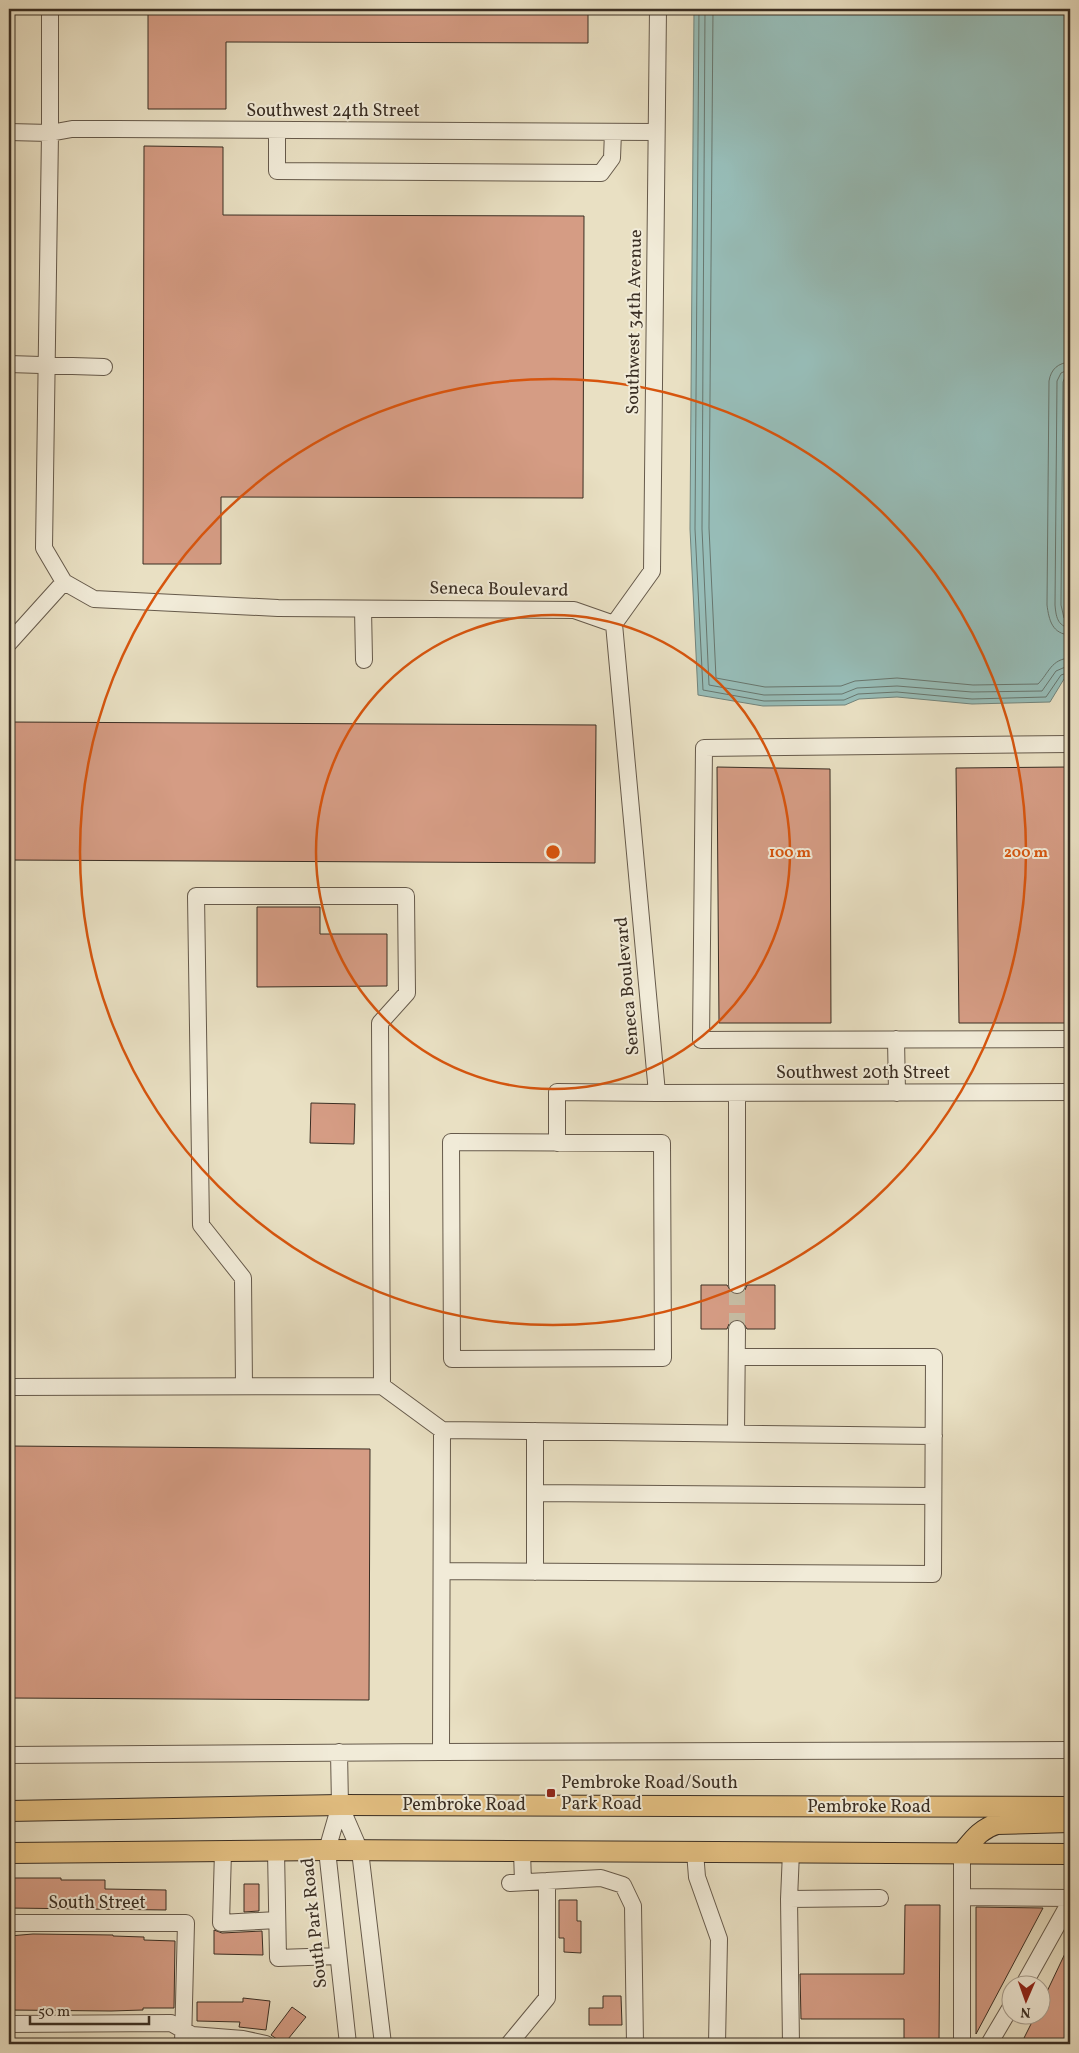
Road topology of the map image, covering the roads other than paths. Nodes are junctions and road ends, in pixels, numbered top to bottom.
1 (50, 9) edge
2 (658, 9) edge
3 (277, 130) junction
4 (9, 132) edge
5 (613, 132) junction
6 (656, 132) junction
7 (50, 133) junction
8 (9, 364) edge
9 (47, 364) junction
10 (104, 367) dead end
11 (64, 582) junction
12 (363, 609) junction
13 (614, 624) junction
14 (9, 643) edge
15 (364, 660) dead end
16 (1070, 744) edge
17 (896, 1039) junction
18 (1070, 1039) edge
19 (1070, 1092) edge
20 (657, 1093) junction
21 (737, 1093) junction
22 (896, 1093) junction
23 (557, 1143) junction
24 (737, 1285) tunnel mouth
25 (736, 1329) tunnel mouth
26 (736, 1357) junction
27 (244, 1386) junction
28 (382, 1386) junction
29 (9, 1387) edge
30 (442, 1430) junction
31 (535, 1431) junction
32 (736, 1433) junction
33 (934, 1436) junction
34 (535, 1493) junction
35 (933, 1496) junction
36 (443, 1572) junction
37 (535, 1572) junction
38 (1070, 1750) edge
39 (339, 1752) junction
40 (441, 1752) junction
41 (9, 1755) edge
42 (340, 1805) junction
43 (1070, 1808) edge
44 (9, 1812) edge
45 (1070, 1822) edge
46 (327, 1850) junction
47 (224, 1851) junction
48 (276, 1851) junction
49 (360, 1851) junction
50 (522, 1852) junction
51 (695, 1852) junction
52 (791, 1852) junction
53 (9, 1853) edge
54 (962, 1853) junction
55 (1070, 1854) edge
56 (546, 1881) junction
57 (962, 1897) junction
58 (880, 1898) dead end
59 (1070, 1898) edge
60 (790, 1899) junction
61 (1070, 1902) edge
62 (277, 1920) junction
63 (9, 1923) edge
64 (338, 1956) junction
65 (1029, 1976) edge
66 (1002, 2022) edge
67 (9, 2024) edge
68 (183, 2037) edge
69 (243, 2042) edge
70 (266, 2044) edge
71 (348, 2044) edge
72 (382, 2044) edge
73 (509, 2044) edge
74 (635, 2044) edge
75 (717, 2044) edge
76 (790, 2044) edge
77 (962, 2044) edge
78 (989, 2044) edge

1 - 7 street
2 - 6 street, Southwest 34th Avenue
3 - 5 street, Southwest 24th Street
3 - 5 street
3 - 7 street, Southwest 24th Street
4 - 7 street, Southwest 24th Street
5 - 6 street, Southwest 24th Street
6 - 13 street, Southwest 34th Avenue
7 - 9 street
8 - 9 street
9 - 10 street
9 - 11 street
11 - 12 street, Seneca Boulevard
11 - 14 street
12 - 13 street, Seneca Boulevard
12 - 15 street
13 - 20 street, Seneca Boulevard
16 - 17 street
17 - 18 street
17 - 22 street
19 - 22 street, Southwest 20th Street
20 - 21 street, Southwest 20th Street
20 - 23 street, Southwest 20th Street
21 - 22 street, Southwest 20th Street
21 - 24 street
23 - 23 street
25 - 26 street
26 - 32 street
26 - 33 street
27 - 28 street
27 - 28 street
27 - 29 street
28 - 30 street
30 - 31 street
30 - 36 street
31 - 32 street
31 - 34 street
32 - 33 street
33 - 35 street
34 - 35 street
34 - 37 street
35 - 37 street
36 - 37 street
36 - 40 street
38 - 40 street
39 - 40 street
39 - 41 street
39 - 42 street
42 - 43 main road, Pembroke Road
42 - 44 main road, Pembroke Road
42 - 46 street, South Park Road
42 - 49 street
45 - 54 main road
46 - 48 main road
46 - 49 main road
46 - 64 street, South Park Road
47 - 48 main road
47 - 53 main road
47 - 62 street
48 - 62 street
49 - 50 main road
49 - 72 street
50 - 51 main road
50 - 56 street
51 - 52 main road
51 - 75 street
52 - 54 main road
52 - 60 street
54 - 55 main road
54 - 57 street
56 - 73 street
56 - 74 street
57 - 59 street
57 - 77 street
58 - 60 street
60 - 76 street
61 - 65 street
62 - 64 street
63 - 68 street, South Street
64 - 71 street, South Park Road
66 - 78 street
67 - 68 street
68 - 69 street
69 - 70 street

